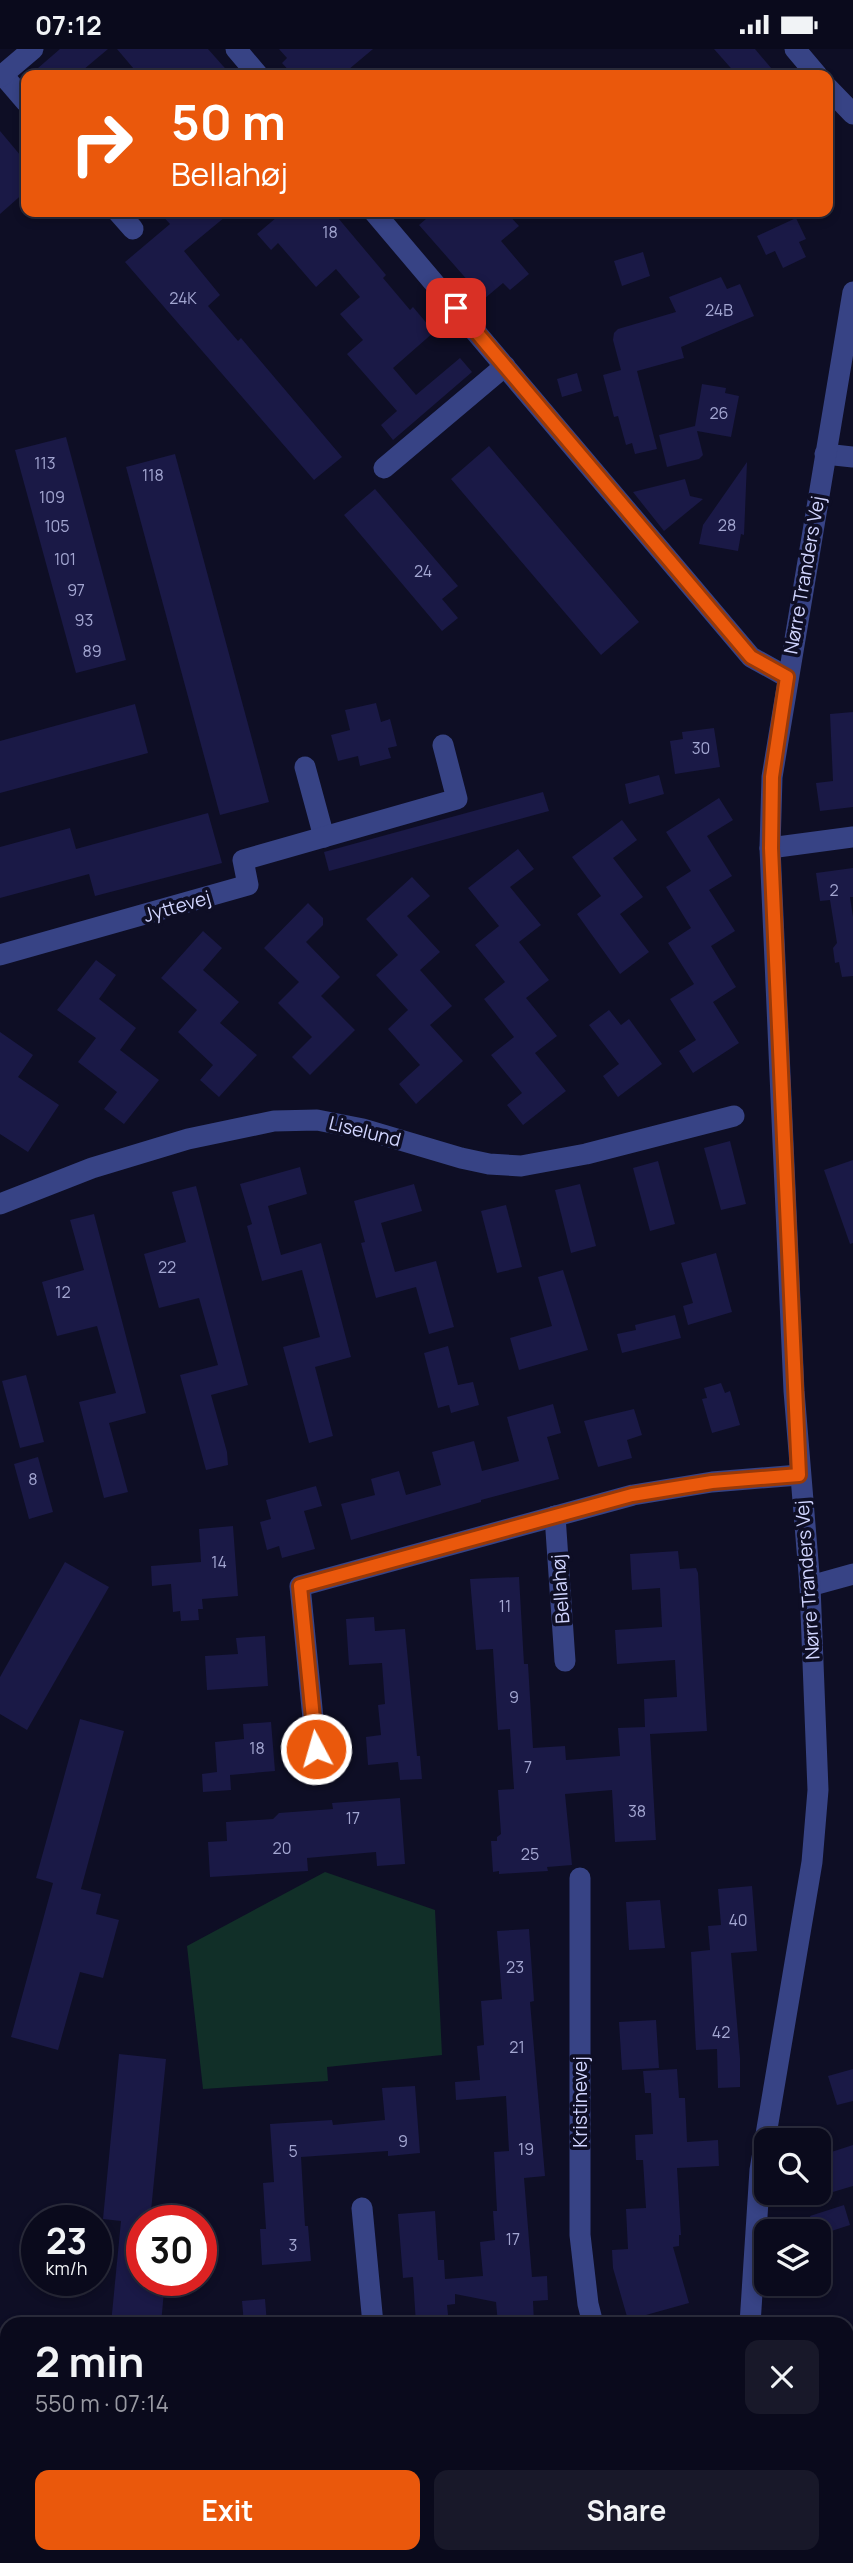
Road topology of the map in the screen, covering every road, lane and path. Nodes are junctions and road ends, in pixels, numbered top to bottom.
1 (33, 49) edge
2 (236, 49) edge
3 (795, 49) edge
4 (254, 70) edge
5 (813, 70) edge
6 (1, 76) edge
7 (833, 93) edge
8 (21, 98) edge
9 (853, 114) edge
10 (122, 217) edge
11 (378, 217) edge
12 (133, 229) dead end
13 (853, 292) edge
14 (505, 366) junction
15 (825, 454) junction
16 (853, 457) edge
17 (384, 468) dead end
18 (787, 677) junction
19 (443, 745) dead end
20 (305, 767) dead end
21 (324, 837) junction
22 (853, 837) edge
23 (771, 848) junction
24 (0, 955) edge
25 (734, 1116) dead end
26 (0, 1204) edge
27 (799, 1475) junction
28 (555, 1516) junction
29 (853, 1574) edge
30 (810, 1586) junction
31 (565, 1661) dead end
32 (316, 1749) dead end
33 (580, 1878) dead end
34 (362, 2208) dead end
35 (372, 2317) edge
36 (591, 2317) edge
37 (745, 2317) edge

1 - 6 street
2 - 4 street
3 - 5 street
6 - 8 street
7 - 9 street
10 - 12 street
11 - 14 street
13 - 15 street, Nørre Tranders Vej
14 - 17 street
14 - 18 street
15 - 16 street
15 - 18 street, Nørre Tranders Vej
18 - 23 street, Nørre Tranders Vej
19 - 21 street, Jyttevej
20 - 21 street
21 - 24 street, Jyttevej
22 - 23 street
23 - 27 street, Nørre Tranders Vej
25 - 26 street, Liselund
27 - 28 street
27 - 30 street, Nørre Tranders Vej
28 - 31 street, Bellahøj
28 - 32 street
29 - 30 street
30 - 37 street, Nørre Tranders Vej
33 - 36 street, Kristinevej
34 - 35 street

